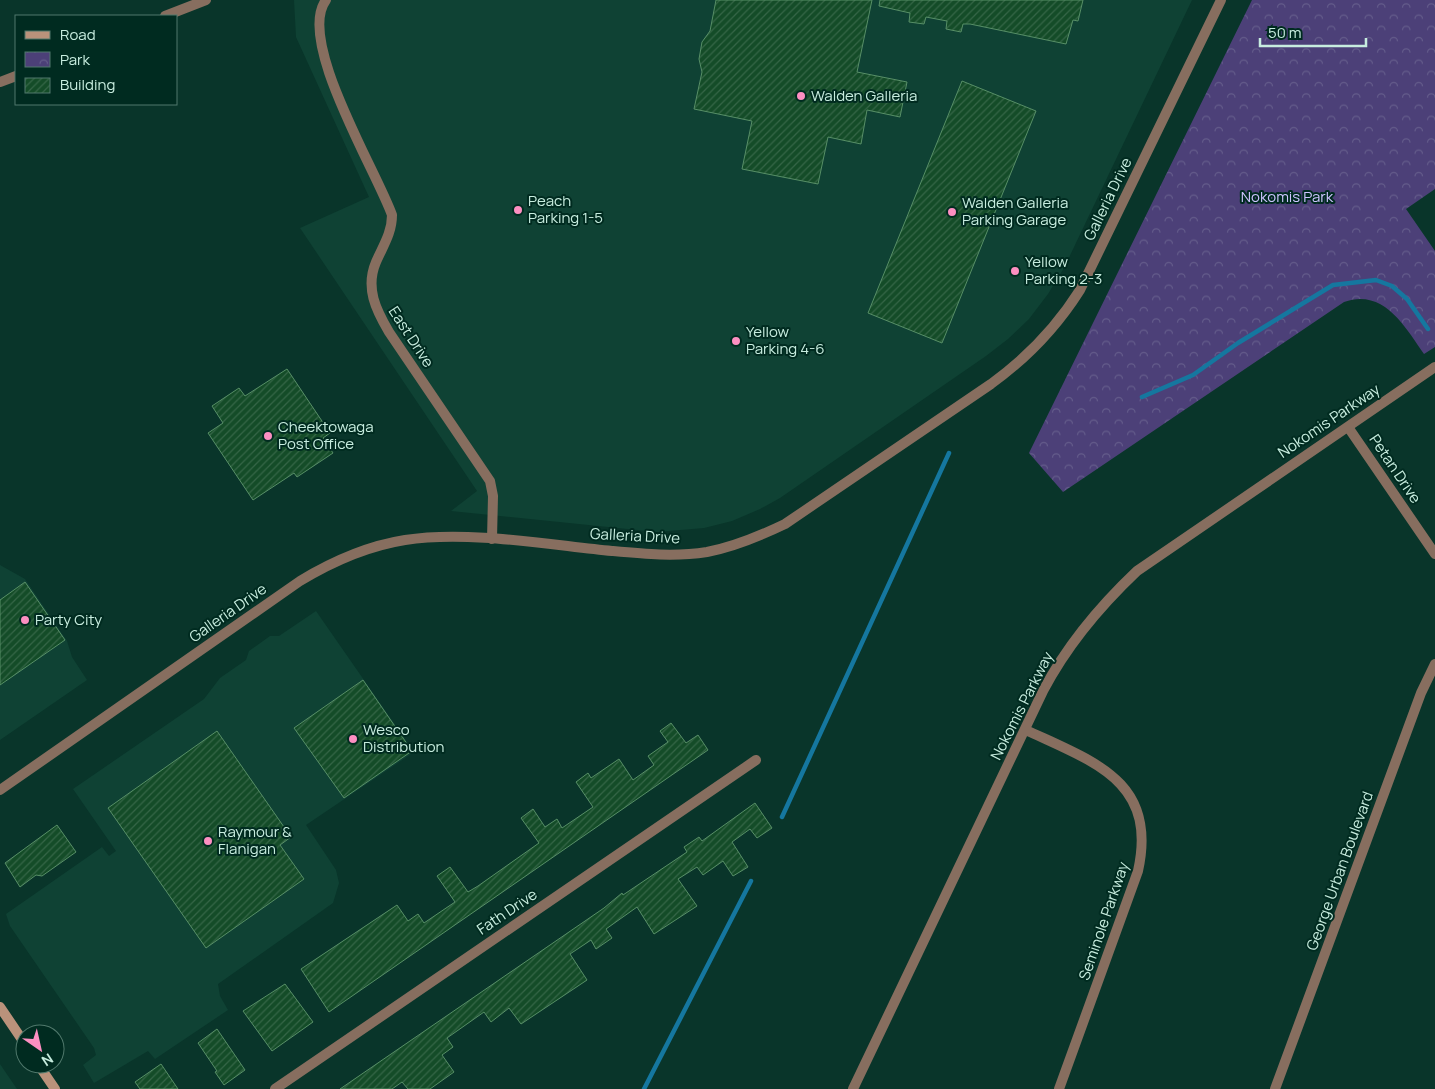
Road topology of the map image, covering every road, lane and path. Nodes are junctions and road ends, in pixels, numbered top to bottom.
1 (206, 0) edge
2 (326, 0) edge
3 (1221, 0) edge
4 (168, 15) edge
5 (15, 76) edge
6 (0, 82) edge
7 (1435, 367) edge
8 (1348, 427) junction
9 (492, 539) junction
10 (1435, 554) edge
11 (1435, 664) edge
12 (1026, 730) junction
13 (756, 760) dead end
14 (0, 790) edge
15 (0, 1006) edge
16 (15, 1029) edge
17 (45, 1074) edge
18 (1278, 1088) edge
19 (55, 1089) edge
20 (275, 1089) edge
21 (853, 1089) edge
22 (1059, 1089) edge

1 - 4 street
2 - 9 street, East Drive
3 - 9 street, Galleria Drive
5 - 6 street
7 - 8 street, Nokomis Parkway
8 - 10 street, Petan Drive
8 - 12 street, Nokomis Parkway
9 - 14 street, Galleria Drive
11 - 18 street, George Urban Boulevard
12 - 21 street, Nokomis Parkway
12 - 22 street, Seminole Parkway
13 - 20 street, Fath Drive
15 - 16 main road
17 - 19 main road

